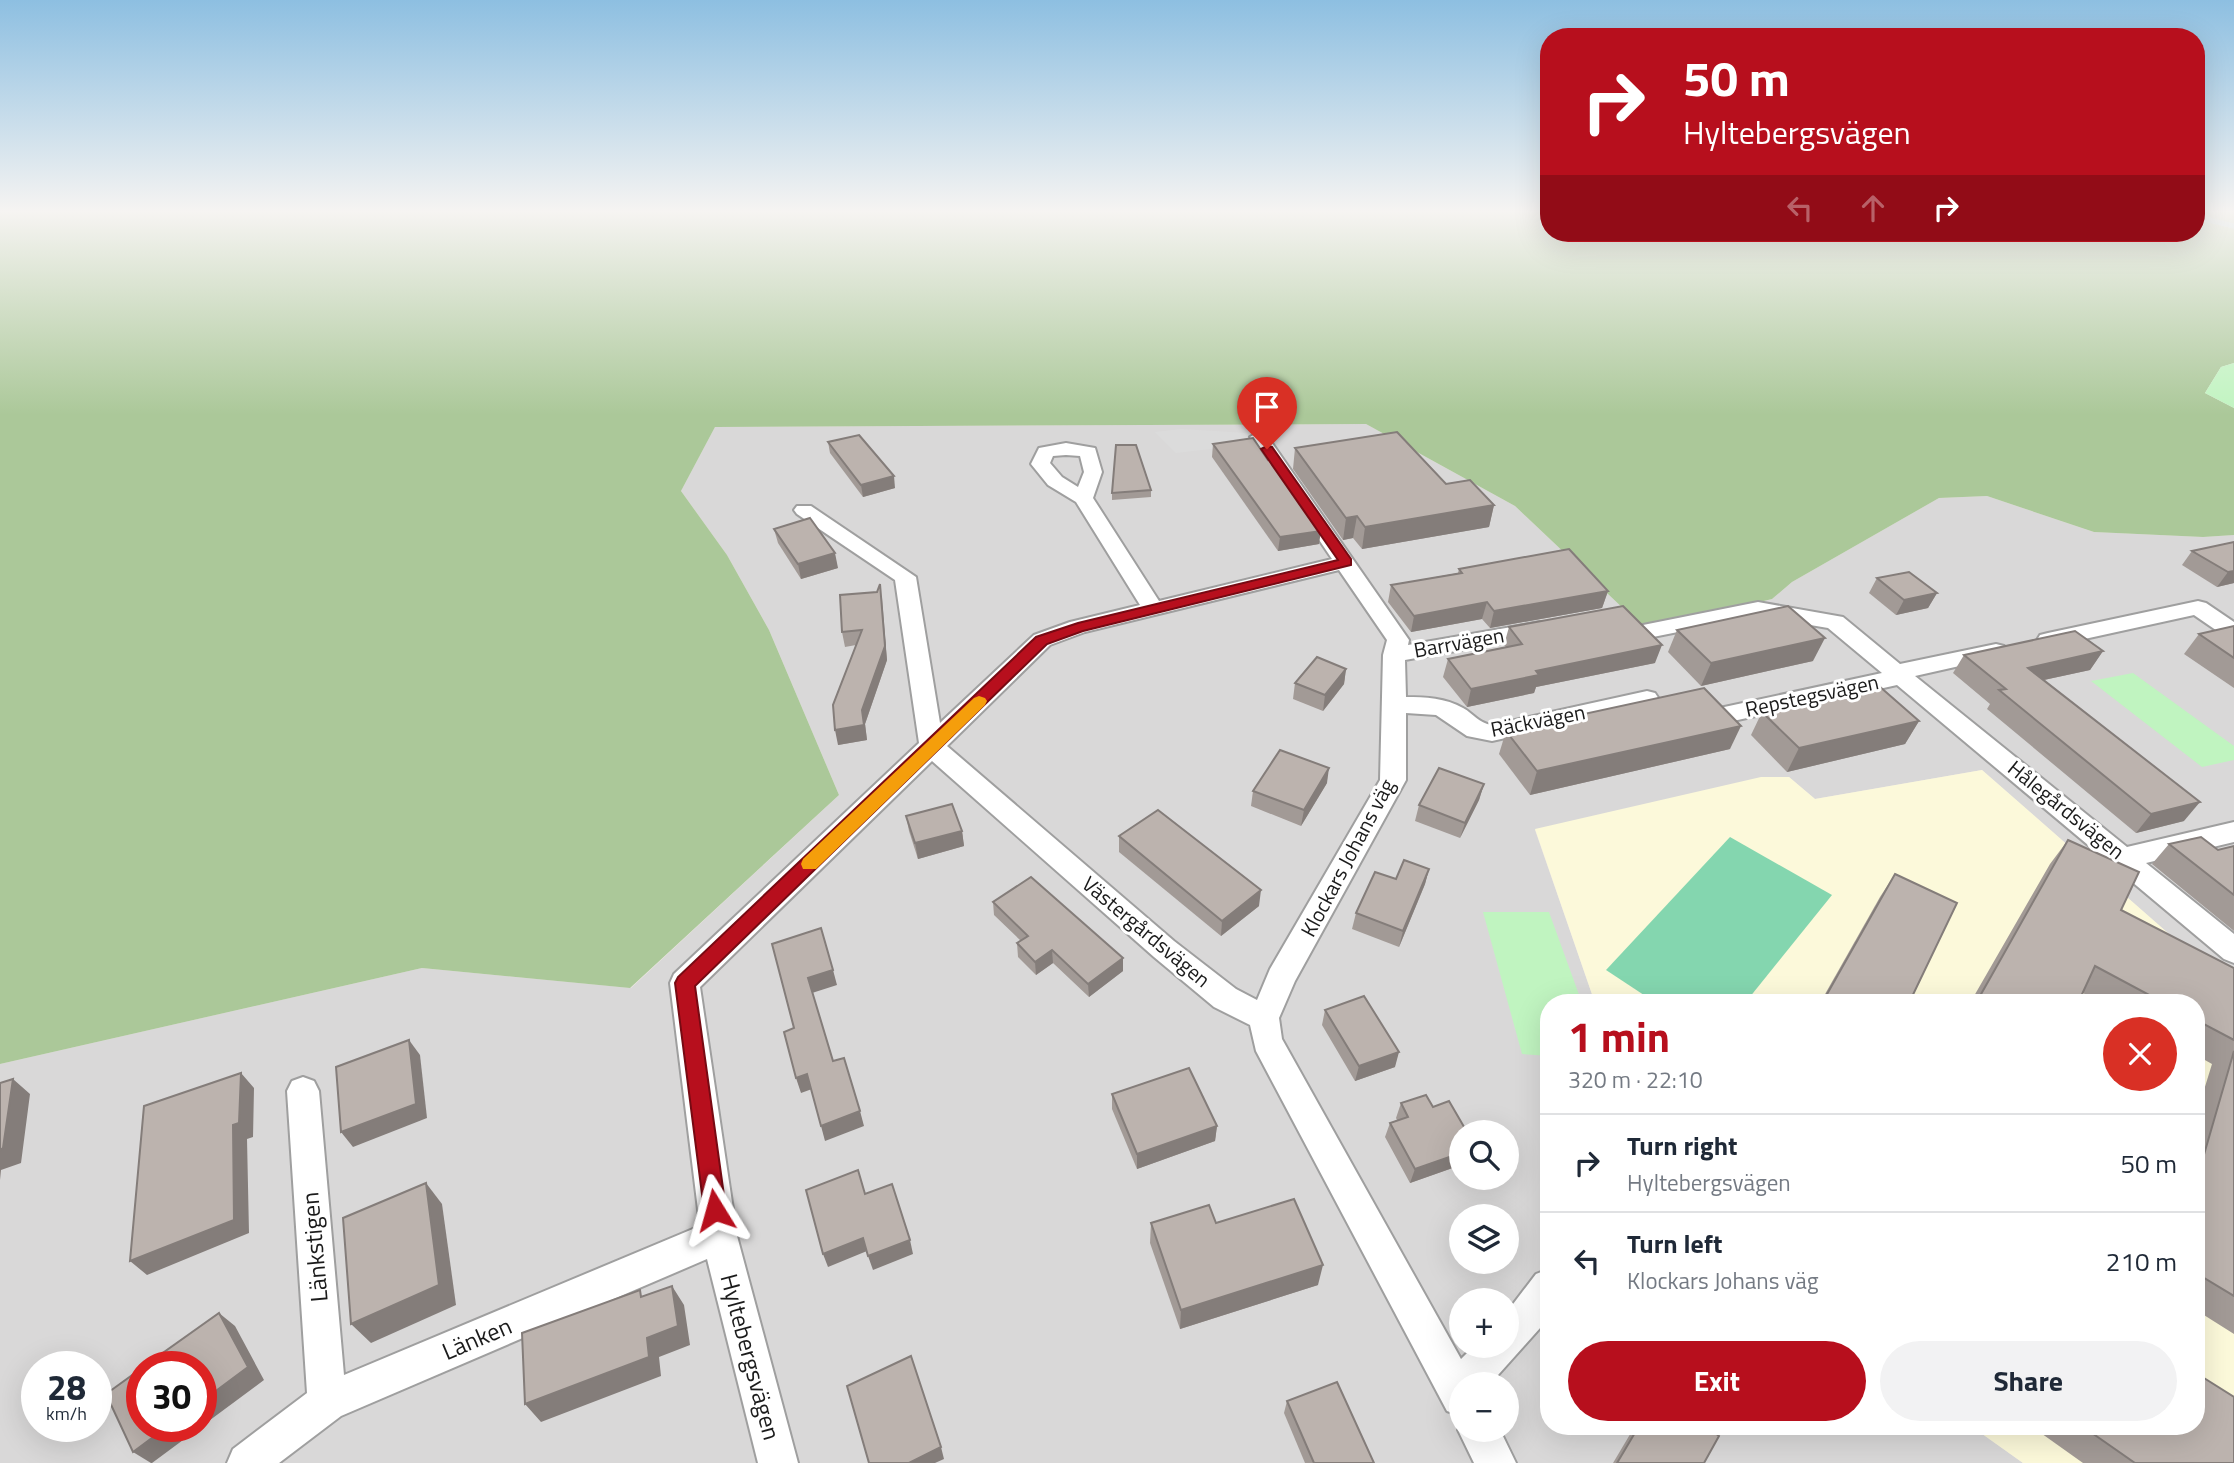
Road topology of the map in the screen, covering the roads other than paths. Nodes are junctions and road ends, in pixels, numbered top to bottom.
1 (1259, 437) dead end
2 (1083, 498) dead end
3 (804, 510) dead end
4 (1346, 562) junction
5 (1153, 608) junction
6 (1566, 624) edge
7 (1643, 632) edge
8 (2234, 632) edge
9 (1394, 655) junction
10 (1897, 672) junction
11 (1647, 699) edge
12 (1395, 705) junction
13 (1724, 715) edge
14 (932, 747) junction
15 (2234, 832) edge
16 (2124, 858) junction
17 (2234, 951) edge
18 (1264, 1018) junction
19 (303, 1091) dead end
20 (719, 1236) junction
21 (1540, 1298) edge
22 (1519, 1324) edge
23 (1489, 1358) edge
24 (1451, 1372) edge
25 (1477, 1372) edge
26 (327, 1402) junction
27 (1485, 1442) edge
28 (247, 1463) edge
29 (778, 1463) edge
30 (1496, 1463) edge

1 - 4 street, Klockars Johans väg
2 - 5 street
3 - 14 street
4 - 5 street, Hyltebergsvägen
4 - 9 street, Klockars Johans väg
5 - 14 street, Hyltebergsvägen
6 - 9 street, Barrvägen
7 - 10 street, Hålegårdsvägen
8 - 10 street, Repstegsvägen
9 - 12 street, Klockars Johans väg
10 - 13 street, Repstegsvägen
10 - 16 street, Hålegårdsvägen
11 - 12 street, Räckvägen
12 - 18 street, Klockars Johans väg
14 - 18 street, Västergårdsvägen
14 - 20 street, Hyltebergsvägen
15 - 16 street
16 - 17 street, Hålegårdsvägen
18 - 24 street
19 - 26 street, Länkstigen
20 - 26 street, Länken
20 - 29 street, Hyltebergsvägen
21 - 22 street
23 - 25 street
26 - 28 street, Länken
27 - 30 street

